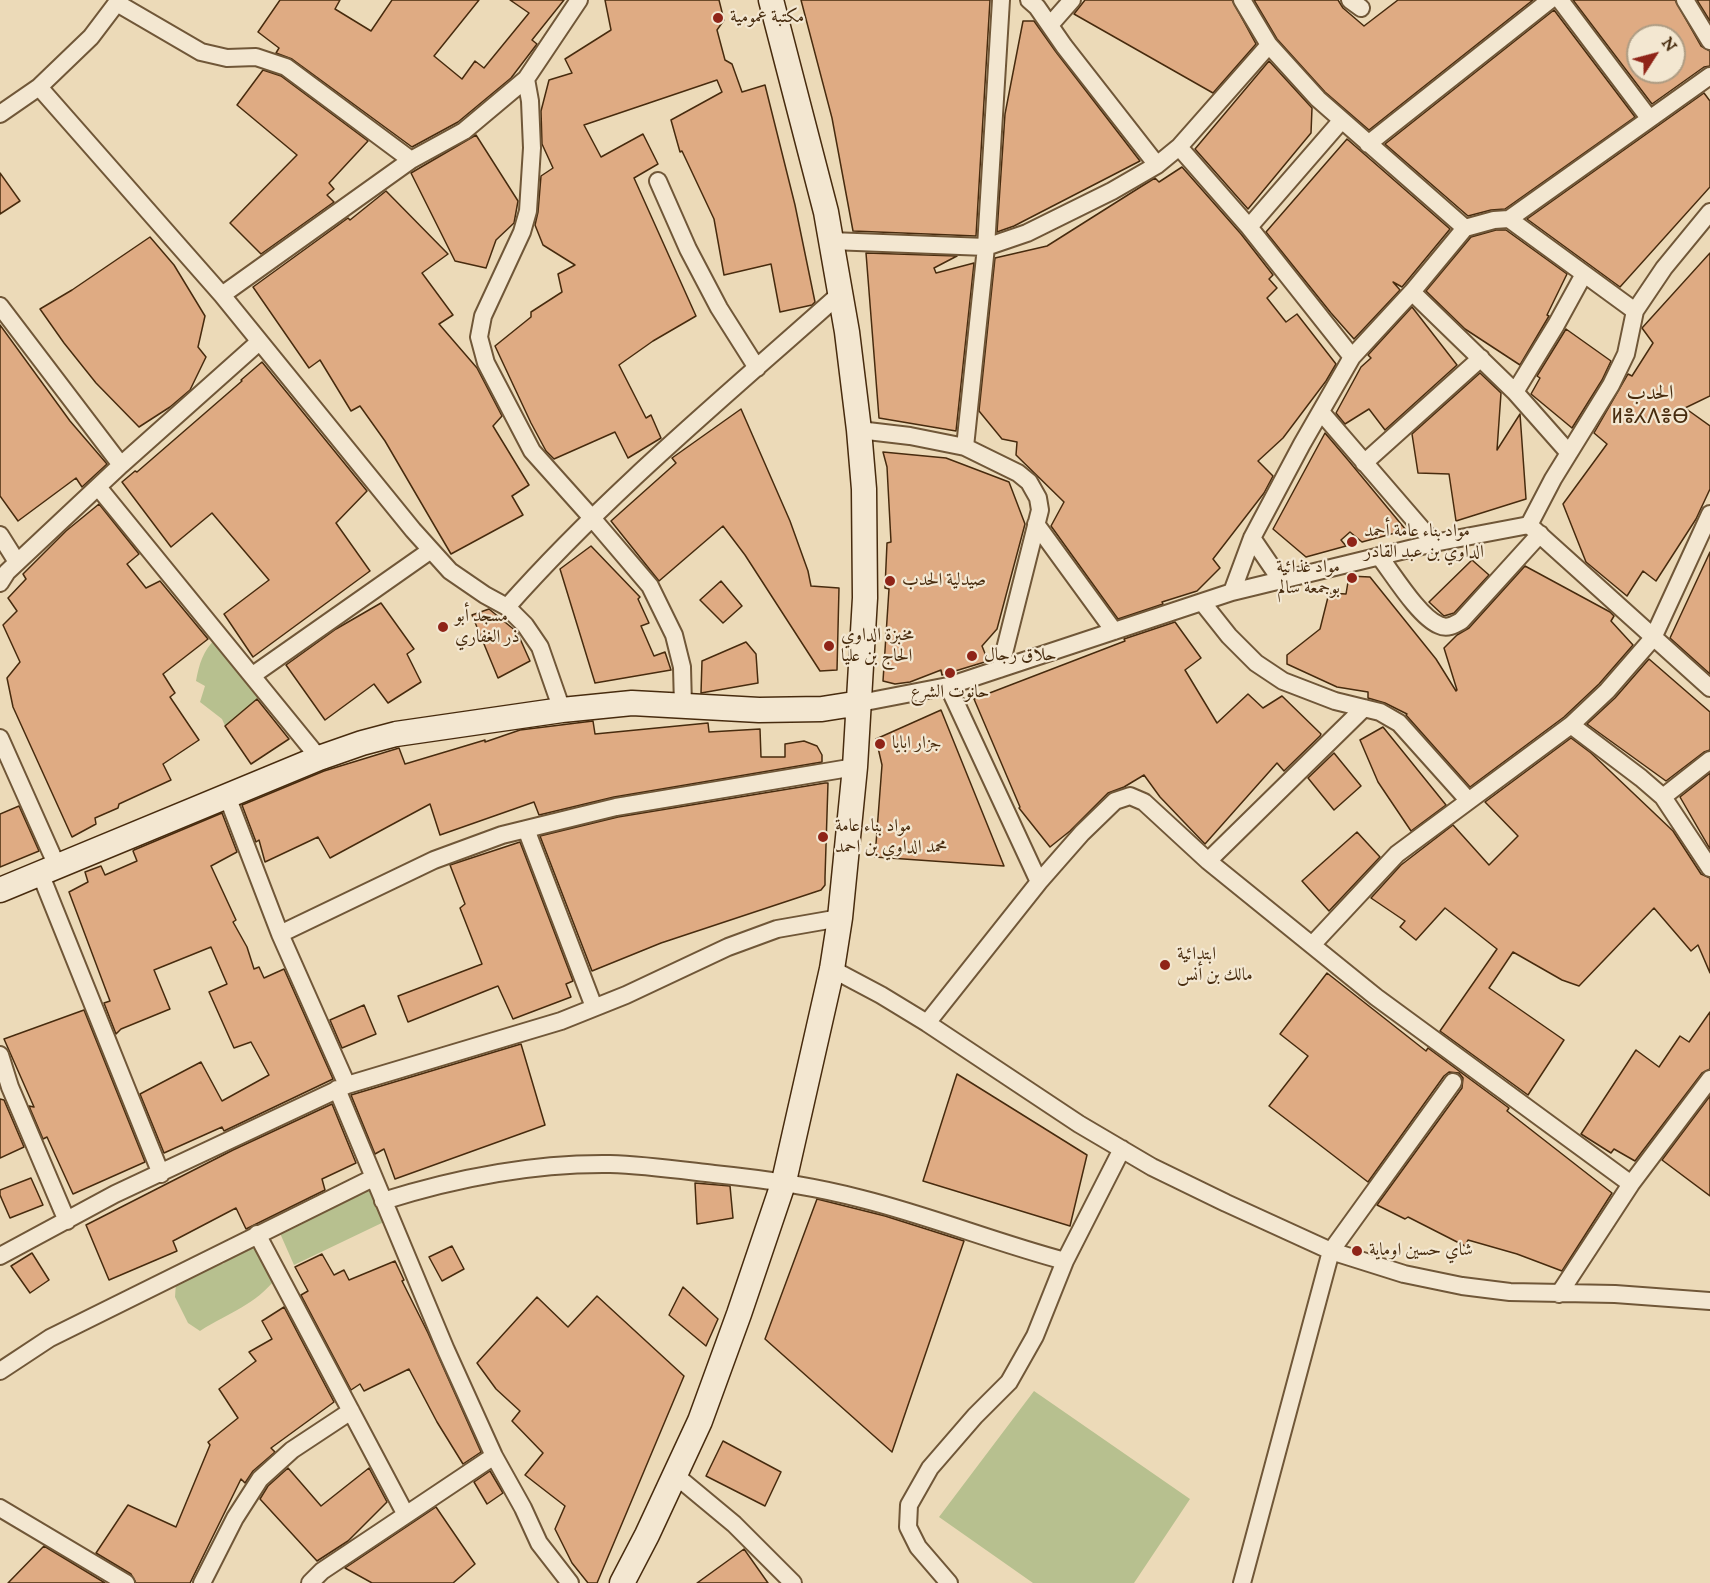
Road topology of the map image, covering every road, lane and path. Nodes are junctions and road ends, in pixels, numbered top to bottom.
1 (579, 0) edge
2 (771, 0) edge
3 (1001, 0) edge
4 (1029, 0) edge
5 (1072, 0) edge
6 (1242, 0) edge
7 (1550, 0) edge
8 (1560, 0) edge
9 (1685, 0) edge
10 (118, 1) edge
11 (1050, 25) junction
12 (1710, 41) edge
13 (1269, 45) junction
14 (1710, 76) edge
15 (526, 79) junction
16 (39, 87) junction
17 (0, 114) edge
18 (1649, 118) junction
19 (1341, 121) junction
20 (1368, 144) junction
21 (1179, 147) junction
22 (411, 160) junction
23 (1157, 165) junction
24 (658, 181) dead end
25 (1710, 212) edge
26 (1509, 219) junction
27 (1249, 227) junction
28 (1465, 228) junction
29 (831, 241) junction
30 (986, 247) junction
31 (1584, 274) junction
32 (1412, 292) junction
33 (841, 293) junction
34 (222, 295) junction
35 (0, 306) edge
36 (1635, 311) junction
37 (260, 342) junction
38 (1352, 357) junction
39 (1481, 358) junction
40 (757, 368) junction
41 (1515, 392) junction
42 (1321, 412) junction
43 (859, 430) junction
44 (965, 447) junction
45 (1569, 453) junction
46 (1364, 463) junction
47 (121, 465) junction
48 (99, 487) junction
49 (1710, 514) edge
50 (592, 518) junction
51 (1036, 524) junction
52 (1534, 530) junction
53 (0, 535) edge
54 (1252, 538) junction
55 (1434, 543) junction
56 (431, 550) junction
57 (1379, 556) junction
58 (17, 562) junction
59 (1280, 579) junction
60 (0, 583) edge
61 (1232, 592) junction
62 (1202, 602) junction
63 (507, 607) junction
64 (1114, 632) junction
65 (1653, 638) junction
66 (1000, 669) junction
67 (253, 675) junction
68 (948, 686) junction
69 (1710, 688) edge
70 (860, 703) junction
71 (683, 706) junction
72 (1364, 708) junction
73 (562, 710) junction
74 (1570, 725) junction
75 (0, 738) edge
76 (319, 758) junction
77 (1710, 760) edge
78 (855, 767) junction
79 (227, 796) junction
80 (1663, 797) junction
81 (1468, 800) junction
82 (526, 829) junction
83 (1208, 861) junction
84 (1710, 868) edge
85 (49, 870) junction
86 (1039, 882) junction
87 (0, 890) edge
88 (840, 918) junction
89 (280, 934) junction
90 (1312, 945) junction
91 (832, 969) junction
92 (594, 1007) junction
93 (927, 1023) junction
94 (0, 1055) edge
95 (1710, 1079) edge
96 (1452, 1082) dead end
97 (342, 1087) junction
98 (5, 1088) edge
99 (1122, 1149) junction
100 (162, 1174) junction
101 (373, 1178) junction
102 (784, 1181) junction
103 (1631, 1184) junction
104 (383, 1201) junction
105 (67, 1221) junction
106 (257, 1234) junction
107 (1330, 1251) junction
108 (1, 1252) edge
109 (1065, 1261) junction
110 (1559, 1294) junction
111 (1710, 1301) edge
112 (0, 1371) edge
113 (351, 1411) junction
114 (494, 1456) junction
115 (675, 1475) junction
116 (0, 1508) edge
117 (406, 1515) junction
118 (126, 1583) edge
119 (202, 1583) edge
120 (310, 1583) edge
121 (570, 1583) edge
122 (622, 1583) edge
123 (792, 1583) edge
124 (949, 1583) edge
125 (1242, 1583) edge

1 - 15 street
2 - 29 street
3 - 30 street
4 - 11 street
5 - 11 street
6 - 13 street
7 - 20 street
8 - 18 street
9 - 12 street
10 - 16 street
10 - 22 street
11 - 23 street
13 - 19 street
13 - 21 street
14 - 18 street
15 - 22 street
15 - 50 street
16 - 17 street
16 - 34 street
18 - 26 street
19 - 20 street
19 - 27 street
20 - 28 street
21 - 23 street
21 - 27 street
22 - 34 street
23 - 30 street
24 - 40 street
25 - 36 street
26 - 28 street
26 - 31 street
27 - 38 street
28 - 32 street
29 - 30 street
29 - 33 street
30 - 44 street
31 - 36 street
31 - 41 street
32 - 38 street
32 - 39 street
33 - 40 street
33 - 43 street
34 - 37 street
35 - 47 street
36 - 45 street
37 - 47 street
37 - 56 street
38 - 42 street
39 - 41 street
39 - 46 street
40 - 50 street
41 - 45 street
42 - 46 street
42 - 54 street
43 - 44 street
43 - 70 street
44 - 51 street
45 - 52 street
46 - 55 street
47 - 48 street
48 - 58 street
48 - 67 street
49 - 65 street
50 - 63 street
50 - 71 street
51 - 64 street
51 - 66 street
52 - 55 street
52 - 57 street
52 - 65 street
53 - 58 street
54 - 59 street
54 - 61 street
55 - 57 street
56 - 63 street
56 - 67 street
57 - 59 street
58 - 60 street
59 - 61 street
61 - 62 street
62 - 64 street
62 - 72 street
63 - 73 street
64 - 66 street
65 - 69 street
65 - 74 street
66 - 68 street
67 - 76 street
68 - 70 street
68 - 86 street
70 - 71 street
70 - 78 street
71 - 73 street
72 - 81 street
72 - 83 street
73 - 76 street
74 - 80 street
74 - 81 street
75 - 85 street
76 - 79 street
77 - 80 street
78 - 82 street
78 - 88 street
79 - 85 street
79 - 89 street
80 - 84 street
81 - 90 street
82 - 89 street
82 - 92 street
83 - 86 street
83 - 90 street
85 - 87 street
85 - 100 street
86 - 93 street
88 - 91 street
88 - 92 street
89 - 97 street
90 - 103 street
91 - 93 street
91 - 102 street
92 - 97 street
93 - 99 street
94 - 98 street
95 - 103 street
96 - 107 street
97 - 100 street
97 - 101 street
98 - 105 street
99 - 107 street
99 - 109 street
100 - 105 street
101 - 104 street
101 - 106 street
102 - 104 street
102 - 109 street
102 - 115 street
103 - 110 street
104 - 114 street
105 - 108 street
106 - 112 street
106 - 113 street
107 - 110 street
107 - 125 street
109 - 124 street
110 - 111 street
113 - 117 street
113 - 119 street
114 - 117 street
114 - 121 street
115 - 122 street
115 - 123 street
116 - 118 street
117 - 120 street

